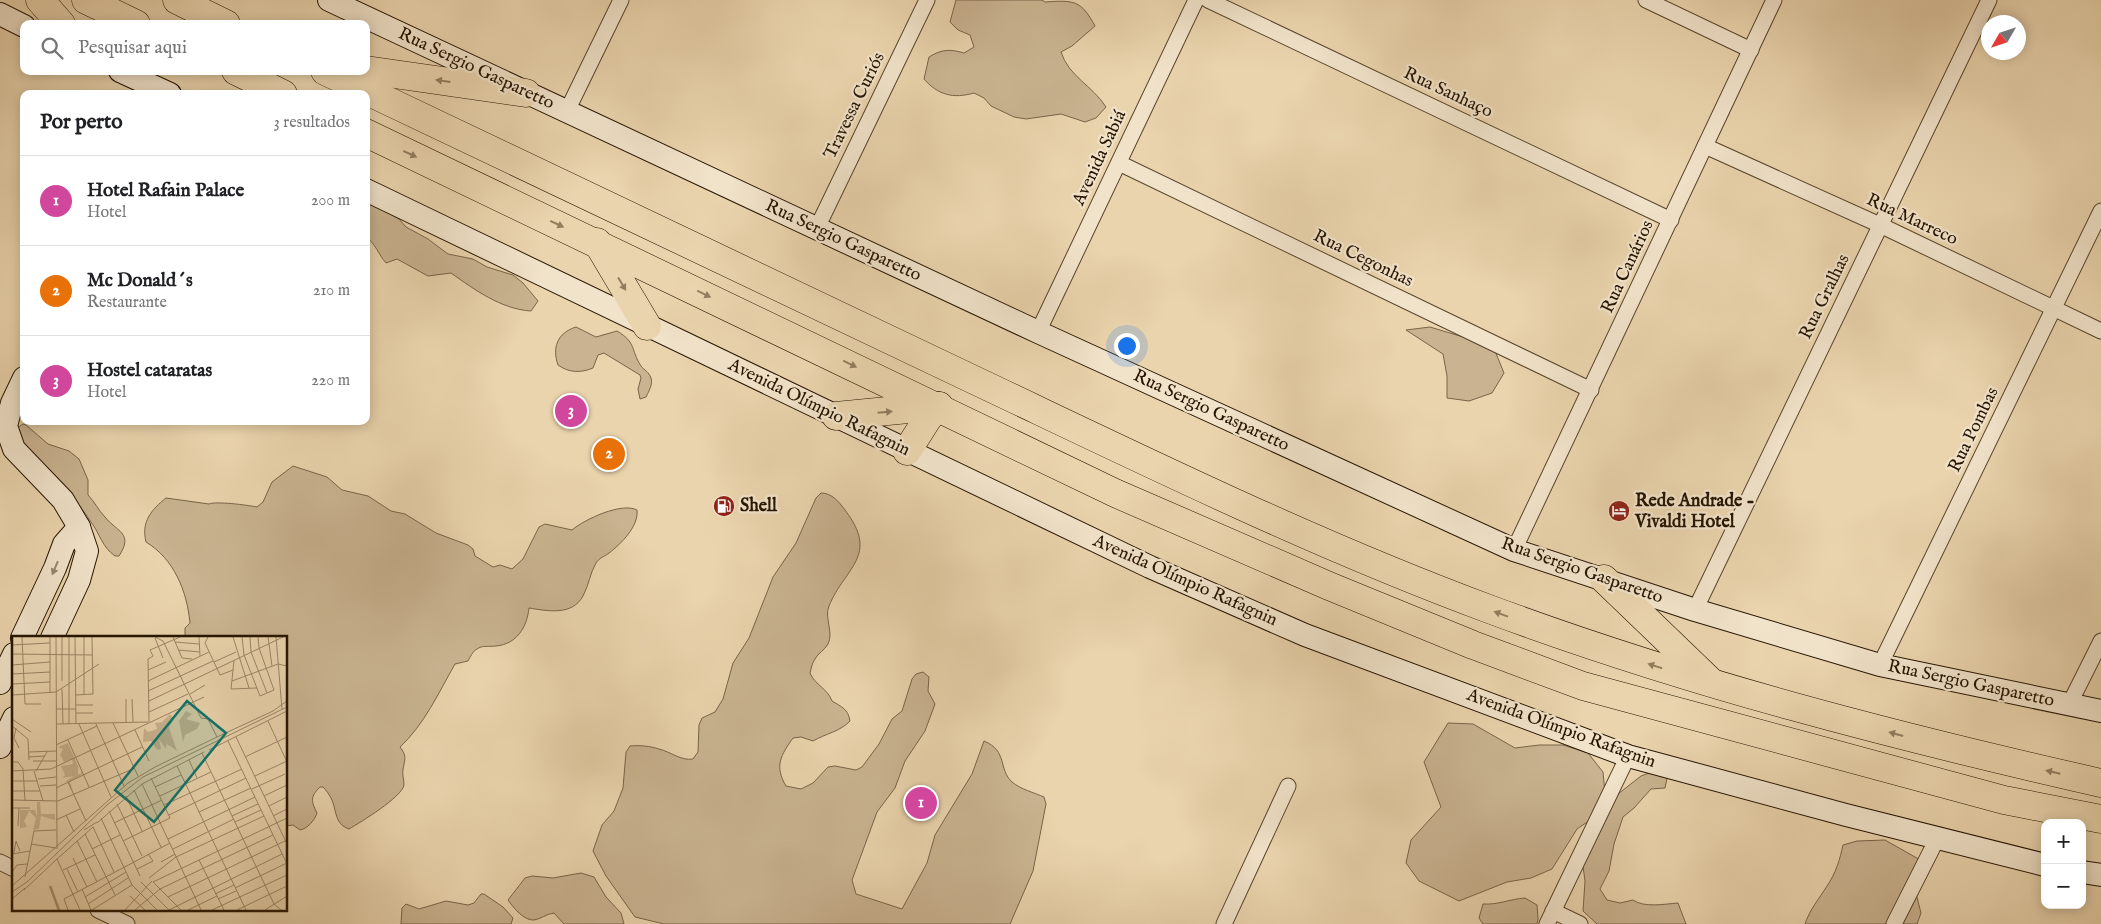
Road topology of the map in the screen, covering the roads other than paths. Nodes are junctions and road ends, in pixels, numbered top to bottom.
1 (40, 0) edge
2 (86, 0) edge
3 (177, 0) edge
4 (329, 0) edge
5 (621, 0) edge
6 (927, 0) edge
7 (1196, 0) edge
8 (1208, 0) edge
9 (1646, 0) edge
10 (1774, 0) edge
11 (1989, 0) edge
12 (0, 14) edge
13 (58, 20) edge
14 (128, 20) edge
15 (218, 20) edge
16 (20, 24) edge
17 (1751, 50) junction
18 (370, 71) edge
19 (128, 75) edge
20 (244, 75) edge
21 (333, 75) edge
22 (156, 90) edge
23 (275, 90) edge
24 (365, 90) edge
25 (370, 92) edge
26 (526, 93) junction
27 (567, 111) junction
28 (370, 135) edge
29 (1705, 146) junction
30 (1119, 163) junction
31 (370, 192) edge
32 (2101, 211) edge
33 (1671, 220) junction
34 (1880, 226) junction
35 (817, 228) junction
36 (596, 242) junction
37 (2054, 308) junction
38 (647, 326) junction
39 (2101, 331) edge
40 (1038, 332) junction
41 (20, 386) edge
42 (1592, 390) junction
43 (939, 406) junction
44 (836, 416) junction
45 (907, 451) junction
46 (79, 526) junction
47 (1514, 550) junction
48 (1604, 579) junction
49 (1694, 610) junction
50 (23, 636) edge
51 (53, 636) edge
52 (2101, 640) edge
53 (12, 658) edge
54 (1880, 665) junction
55 (0, 683) edge
56 (1715, 685) junction
57 (2069, 705) junction
58 (2101, 711) edge
59 (12, 722) edge
60 (0, 747) edge
61 (1628, 756) junction
62 (2101, 783) edge
63 (1288, 786) dead end
64 (2101, 819) edge
65 (1937, 838) junction
66 (0, 862) edge
67 (2041, 864) edge
68 (12, 868) edge
69 (2086, 873) edge
70 (2101, 875) edge
71 (102, 912) edge
72 (1550, 917) edge
73 (126, 924) edge
74 (1224, 924) edge
75 (1580, 924) edge
76 (1894, 924) edge

1 - 13 highway
2 - 14 highway
3 - 15 highway
4 - 26 street, Rua Sergio Gasparetto
5 - 27 street
6 - 35 street, Travessa Curiós
7 - 30 street, Avenida Sabiá
8 - 33 street, Rua Sanhaço
9 - 17 street
10 - 17 street, Rua Canários
11 - 34 street, Rua Gralhas
12 - 16 street
17 - 29 street, Rua Canários
26 -> 18 highway
19 - 22 street
20 - 23 highway
24 -> 21 highway
56 -> 25 highway
26 - 27 street, Rua Sergio Gasparetto
27 - 35 street, Rua Sergio Gasparetto
28 -> 36 highway
29 - 33 street, Rua Canários
29 - 34 street, Rua Marreco
30 - 40 street, Avenida Sabiá
30 - 42 street, Rua Cegonhas
31 - 38 street, Avenida Olímpio Rafagnin
32 - 37 street, Rua Pombas
33 - 42 street, Rua Canários
34 - 37 street, Rua Marreco
34 - 49 street, Rua Gralhas
35 - 40 street, Rua Sergio Gasparetto
36 -> 38 highway
36 -> 43 highway
37 - 39 street, Rua Marreco
37 - 54 street, Rua Pombas
38 - 44 street, Avenida Olímpio Rafagnin
40 - 47 street, Rua Sergio Gasparetto
41 - 46 street
42 - 47 street, Rua Canários
44 -> 43 highway
43 - 45 highway
43 - 64 highway
44 - 45 street, Avenida Olímpio Rafagnin
45 - 61 street, Avenida Olímpio Rafagnin
46 -> 50 street
46 - 51 street
47 - 48 street, Rua Sergio Gasparetto
48 - 49 street, Rua Sergio Gasparetto
48 - 56 highway
49 - 54 street, Rua Sergio Gasparetto
52 - 57 street
53 - 55 street
54 - 57 street, Rua Sergio Gasparetto
62 -> 56 highway
57 - 58 street, Rua Sergio Gasparetto
59 - 60 street
61 - 65 street, Avenida Olímpio Rafagnin
61 - 72 street
63 - 74 street
65 - 67 street, Avenida Olímpio Rafagnin
65 - 76 street
66 - 68 street
69 - 70 street
71 - 73 street
72 - 75 street

